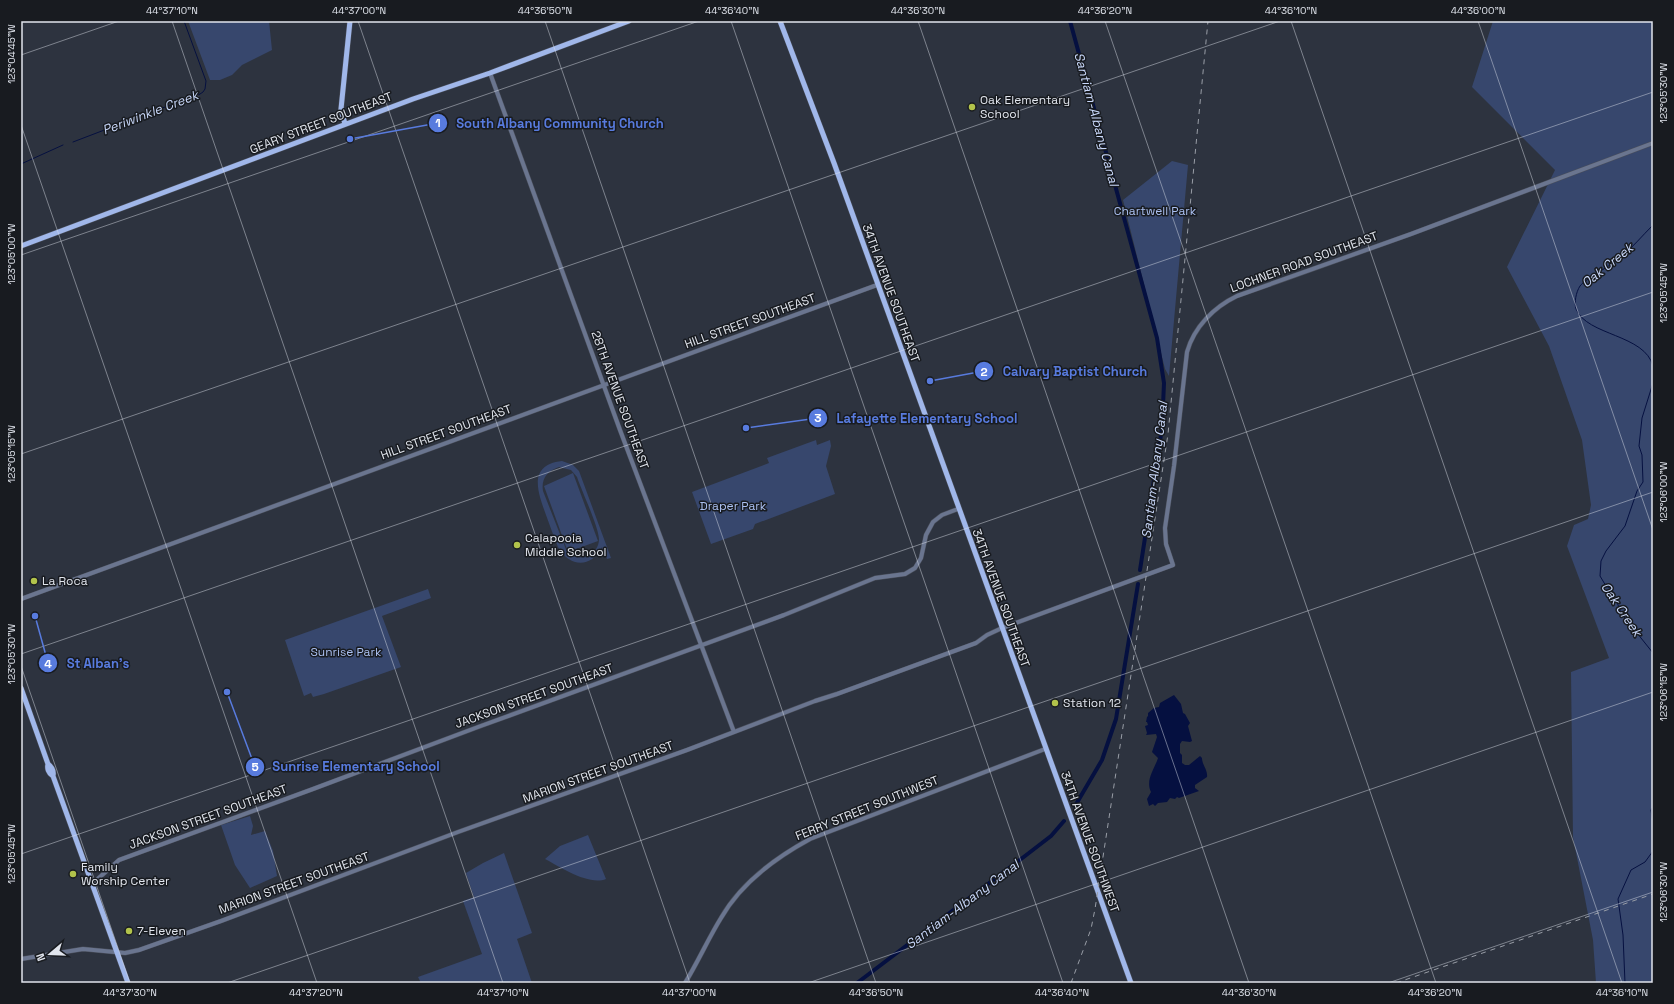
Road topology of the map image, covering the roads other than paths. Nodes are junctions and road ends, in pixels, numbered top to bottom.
1 (350, 21) edge
2 (629, 21) edge
3 (780, 21) edge
4 (490, 73) junction
5 (345, 124) junction
6 (1653, 144) edge
7 (21, 246) edge
8 (877, 285) junction
9 (604, 385) junction
10 (958, 509) junction
11 (1173, 565) joint
12 (21, 599) edge
13 (1002, 628) junction
14 (702, 646) junction
15 (21, 688) edge
16 (1030, 708) joint
17 (734, 732) junction
18 (1045, 750) junction
19 (92, 884) junction
20 (117, 953) junction
21 (21, 959) edge
22 (128, 983) edge
23 (685, 983) edge
24 (1131, 983) edge

1 - 5 main road
2 - 4 main road, GEARY STREET SOUTHEAST
3 - 8 main road, 34TH AVENUE SOUTHEAST
4 - 5 main road, GEARY STREET SOUTHEAST
4 - 9 street, 28TH AVENUE SOUTHEAST
5 - 7 main road, GEARY STREET SOUTHEAST
6 - 11 street, LOCHNER ROAD SOUTHEAST
8 - 9 street, HILL STREET SOUTHEAST
8 - 10 main road, 34TH AVENUE SOUTHEAST
9 - 12 street, HILL STREET SOUTHEAST
9 - 14 street, 28TH AVENUE SOUTHEAST
10 - 13 main road, 34TH AVENUE SOUTHEAST
10 - 14 street, JACKSON STREET SOUTHEAST
11 - 13 street, MARION STREET SOUTHEAST
13 - 16 main road, 34TH AVENUE SOUTHEAST
13 - 17 street, MARION STREET SOUTHEAST
14 - 17 street, 28TH AVENUE SOUTHEAST
14 - 19 street, JACKSON STREET SOUTHEAST
15 - 19 main road
16 - 18 main road, 34TH AVENUE SOUTHWEST
17 - 20 street, MARION STREET SOUTHEAST
18 - 23 street, FERRY STREET SOUTHWEST
18 - 24 main road, 34TH AVENUE SOUTHWEST
19 - 20 main road
20 - 21 street, MARION STREET SOUTHEAST
20 - 22 main road

